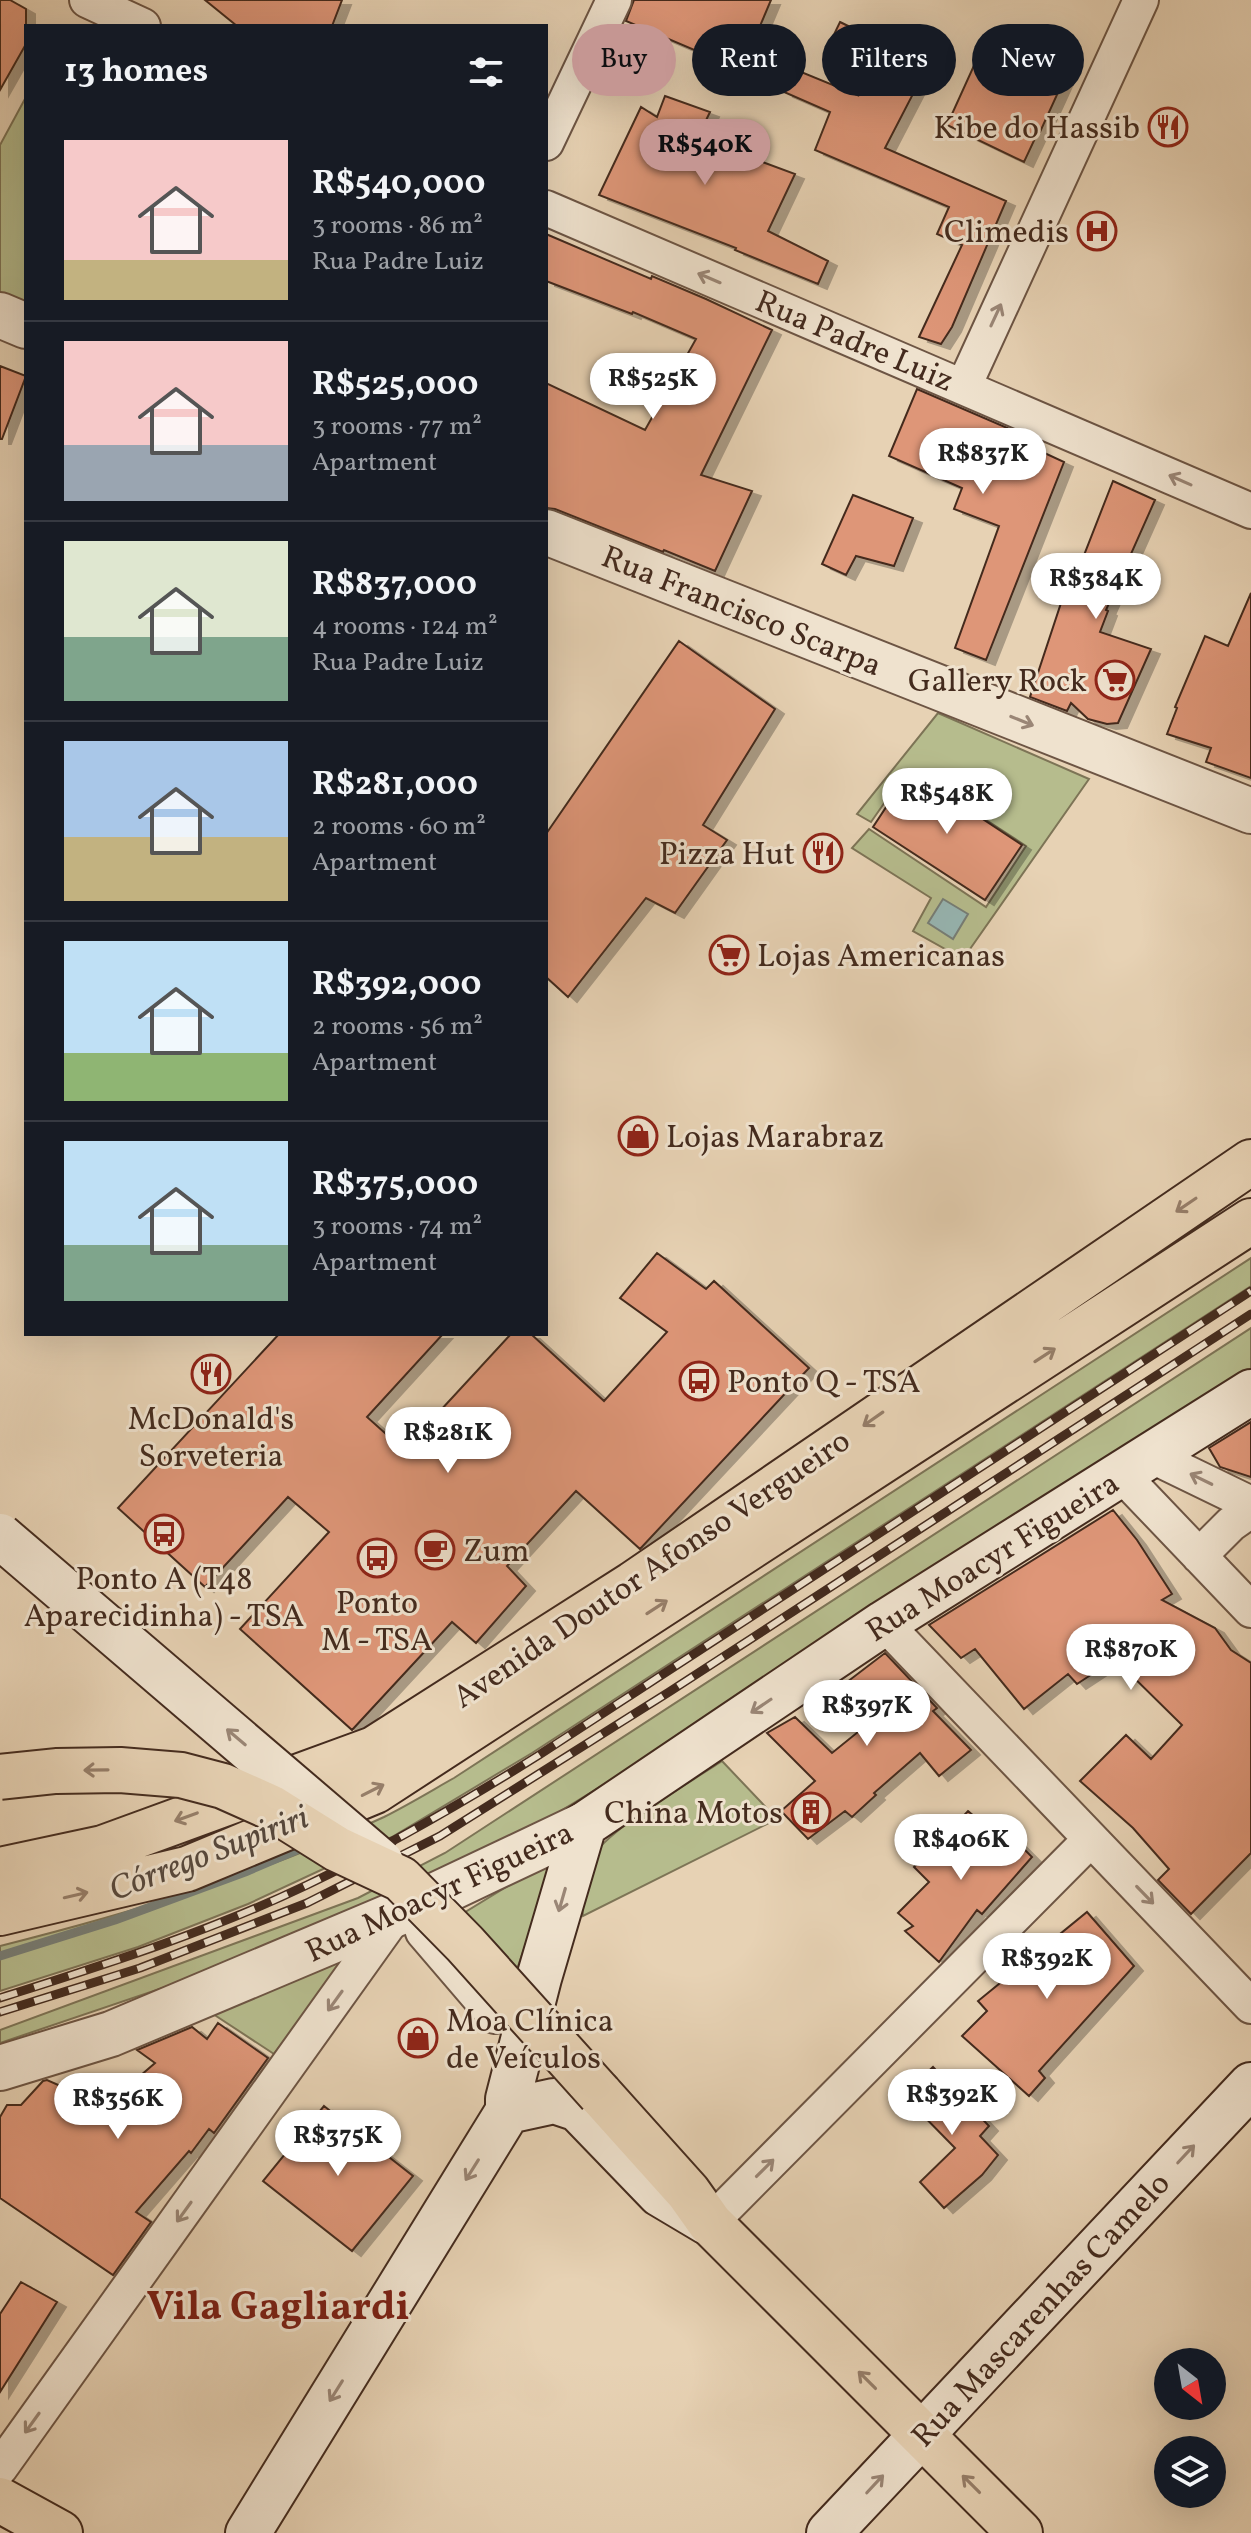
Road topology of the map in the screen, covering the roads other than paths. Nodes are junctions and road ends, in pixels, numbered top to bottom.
1 (87, 0) edge
2 (614, 0) edge
3 (1141, 0) edge
4 (139, 24) edge
5 (548, 139) edge
6 (548, 209) edge
7 (0, 315) edge
8 (24, 325) edge
9 (964, 386) junction
10 (1251, 510) edge
11 (548, 533) edge
12 (1251, 811) edge
13 (1251, 1162) edge
14 (1251, 1221) edge
15 (1251, 1392) edge
16 (1136, 1465) junction
17 (1251, 1504) edge
18 (1251, 1510) edge
19 (0, 1536) edge
20 (1199, 1556) junction
21 (1251, 1610) edge
22 (884, 1623) junction
23 (0, 1777) edge
24 (584, 1825) junction
25 (1091, 1839) junction
26 (0, 1870) edge
27 (404, 1899) junction
28 (0, 1913) edge
29 (363, 1941) junction
30 (1251, 2006) edge
31 (495, 2016) dead end
32 (0, 2068) edge
33 (1251, 2085) edge
34 (508, 2111) junction
35 (699, 2207) junction
36 (922, 2435) junction
37 (0, 2468) edge
38 (0, 2500) edge
39 (60, 2533) edge
40 (248, 2533) edge
41 (829, 2533) edge
42 (1020, 2533) edge

1 - 4 street
2 - 5 street
9 -> 3 street
9 -> 6 street, Rua Padre Luiz
7 - 8 main road
10 -> 9 street, Rua Padre Luiz
11 -> 12 main road, Rua Francisco Scarpa
13 -> 26 main road, Avenida Doutor Afonso Vergueiro
28 -> 14 main road, Avenida Doutor Afonso Vergueiro
15 - 16 main road, Rua Moacyr Figueira
17 -> 16 street
16 - 20 street
16 - 22 main road, Rua Moacyr Figueira
18 - 20 street
27 -> 19 main road, bridge
20 - 21 street
22 -> 24 main road, Rua Moacyr Figueira
22 - 25 street
27 -> 23 main road, bridge
24 - 27 main road, Rua Moacyr Figueira
24 -> 34 main road
25 -> 30 street
35 -> 25 street
27 - 29 main road, Rua Moacyr Figueira
27 - 31 street
27 - 35 main road, bridge
29 - 32 main road, Rua Moacyr Figueira
29 -> 37 street
36 -> 33 main road, Rua Mascarenhas Camelo
34 - 35 main road
34 -> 40 main road
36 -> 35 main road
41 -> 36 main road, Rua Mascarenhas Camelo
42 -> 36 main road
38 - 39 main road

